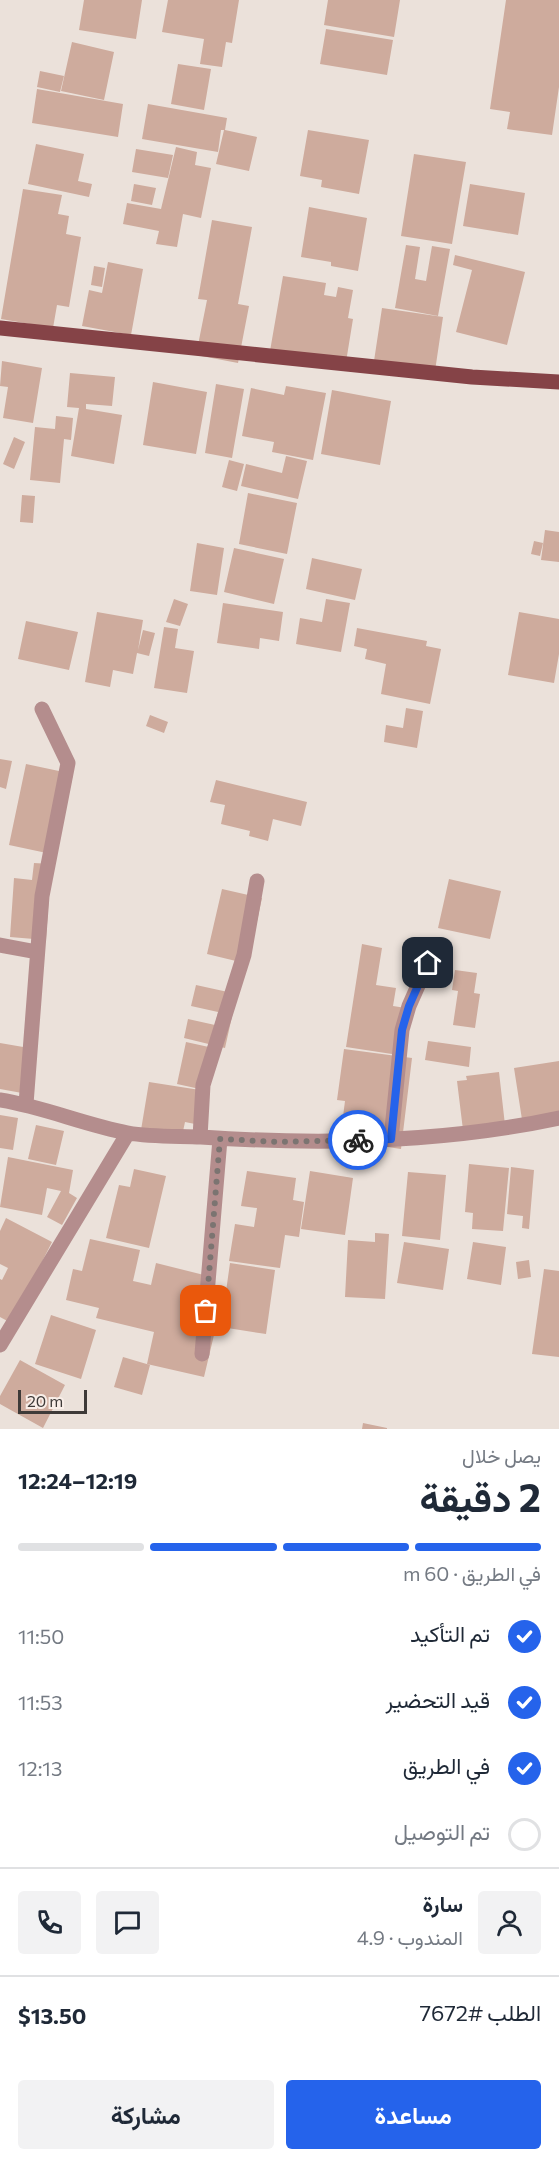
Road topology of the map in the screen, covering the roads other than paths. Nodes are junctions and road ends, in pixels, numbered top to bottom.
1 (0, 328) edge
2 (559, 382) edge
3 (42, 709) dead end
4 (257, 881) dead end
5 (0, 945) edge
6 (37, 952) junction
7 (428, 963) dead end
8 (0, 1100) edge
9 (26, 1104) junction
10 (559, 1118) edge
11 (128, 1133) junction
12 (200, 1137) junction
13 (220, 1139) junction
14 (391, 1139) junction
15 (0, 1345) edge
16 (202, 1354) dead end

1 - 2 main road
3 - 6 street
4 - 12 street
5 - 6 street
6 - 9 street
7 - 14 street
8 - 9 street
9 - 11 street
10 - 14 street
11 - 12 street
11 - 15 street
12 - 13 street
13 - 14 street
13 - 16 street

